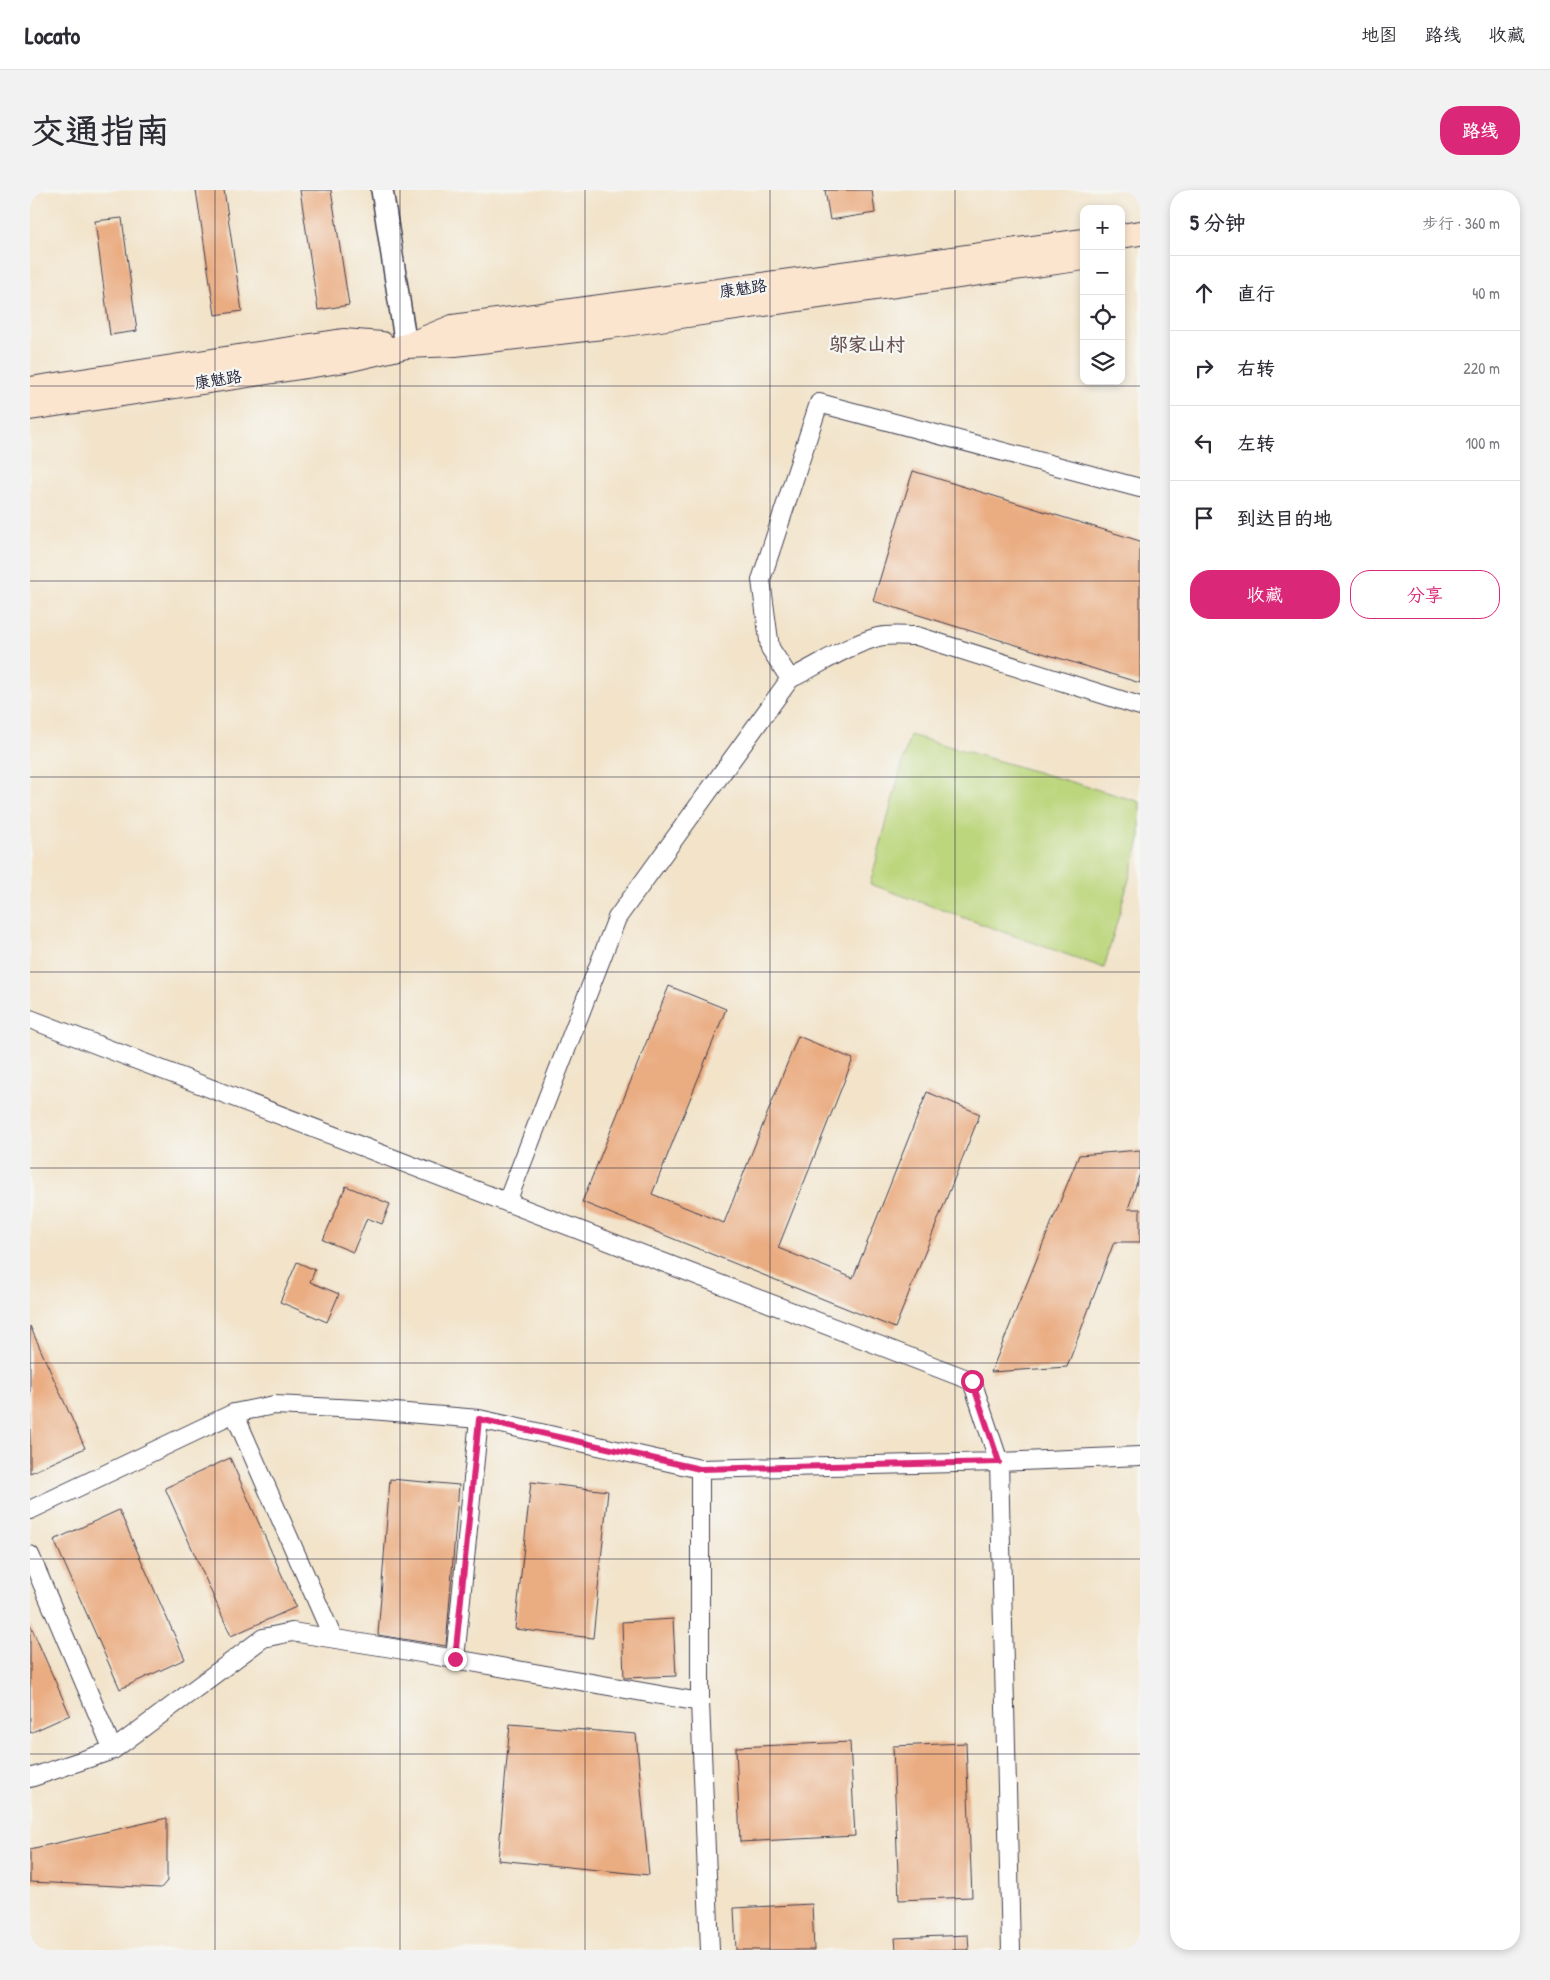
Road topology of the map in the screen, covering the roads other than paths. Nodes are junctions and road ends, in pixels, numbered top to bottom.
1 (382, 190) edge
2 (1140, 233) edge
3 (1125, 235) edge
4 (1080, 242) edge
5 (1140, 250) edge
6 (1125, 252) edge
7 (1080, 259) edge
8 (406, 346) junction
9 (30, 389) edge
10 (30, 408) edge
11 (1140, 488) edge
12 (790, 679) junction
13 (1140, 706) edge
14 (30, 1019) edge
15 (507, 1202) junction
16 (234, 1413) junction
17 (479, 1419) junction
18 (1140, 1456) edge
19 (999, 1462) junction
20 (700, 1469) junction
21 (30, 1510) edge
22 (30, 1554) edge
23 (333, 1638) junction
24 (455, 1659) junction
25 (700, 1702) junction
26 (114, 1750) junction
27 (30, 1778) edge
28 (710, 1950) edge
29 (1011, 1950) edge

1 - 8 street
2 - 3 main road
4 - 8 main road, 康魅路
5 - 6 main road
7 - 8 main road, 康魅路
8 - 9 main road, 康魅路
8 - 10 main road, 康魅路
11 - 12 street
12 - 13 street
12 - 15 street
14 - 15 street
15 - 19 street
16 - 17 street
16 - 21 street
16 - 23 street
17 - 20 street
17 - 24 street
18 - 19 street
19 - 20 street
19 - 29 street
20 - 25 street
22 - 26 street
23 - 24 street
23 - 26 street
24 - 25 street
25 - 28 street
26 - 27 street

